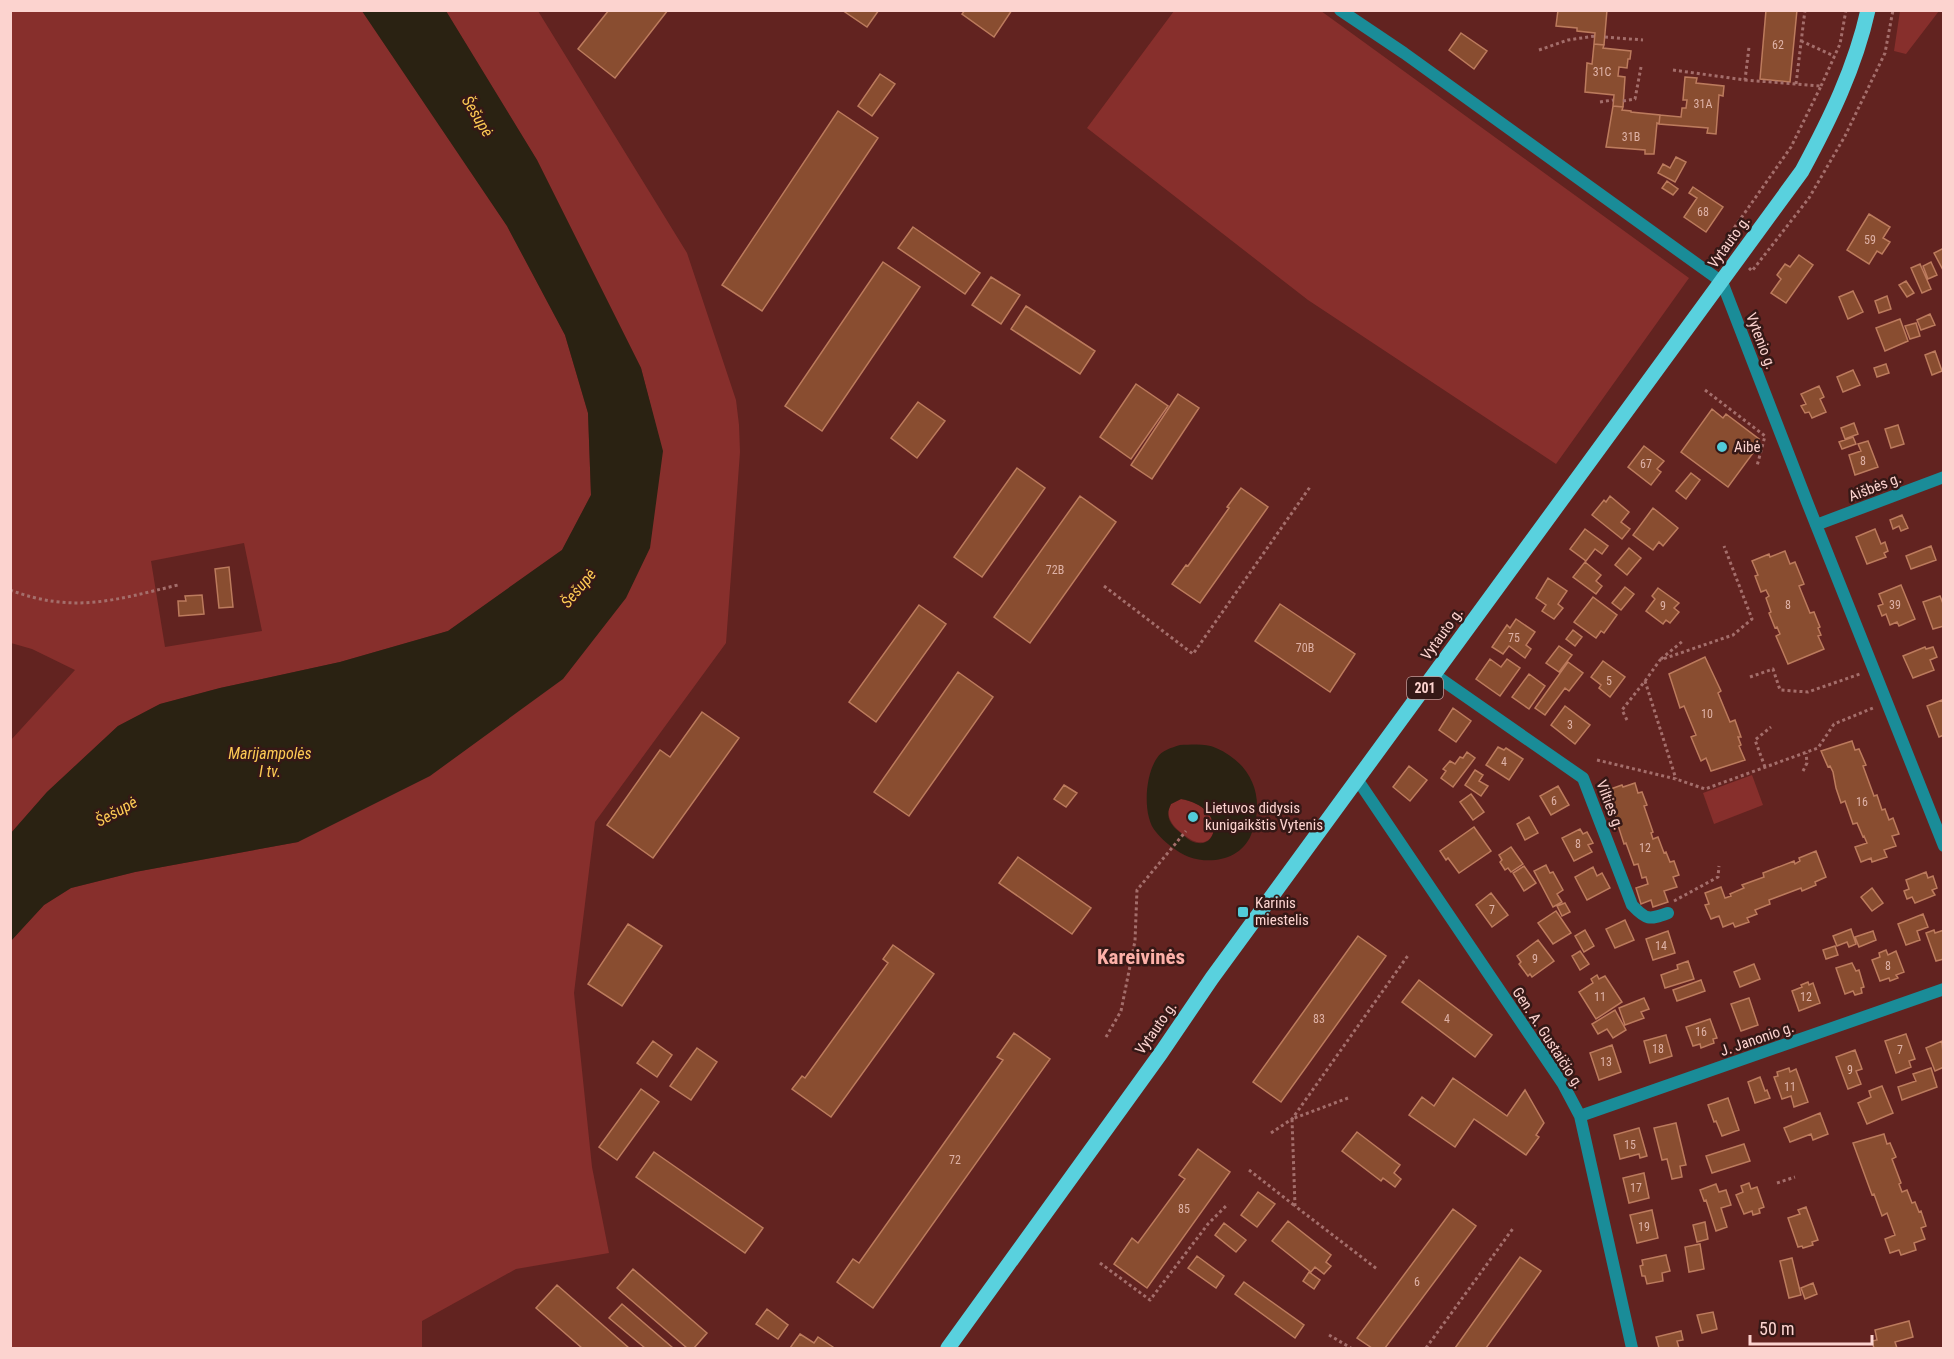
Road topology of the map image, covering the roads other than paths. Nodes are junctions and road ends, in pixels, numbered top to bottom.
1 (1868, 10) edge
2 (1344, 12) edge
3 (1722, 282) junction
4 (1944, 477) edge
5 (1816, 525) junction
6 (1435, 675) junction
7 (1357, 779) junction
8 (1944, 846) edge
9 (1668, 913) road end
10 (1944, 989) edge
11 (1580, 1116) junction
12 (948, 1348) edge
13 (1632, 1348) edge

1 - 3 main road, Vytauto g. / 201
2 - 3 street
3 - 5 street, Vytenio g.
3 - 6 main road, Vytauto g. / 201
4 - 5 street, Aišbės g.
5 - 8 street, Vytenio g.
6 - 7 main road, Vytauto g. / 201
6 - 9 street, Vilties g.
7 - 11 street, Gen. A. Gustaičio g.
7 - 12 main road, Vytauto g. / 201
10 - 11 street, J. Janonio g.
11 - 13 street, Gen. A. Gustaičio g.

